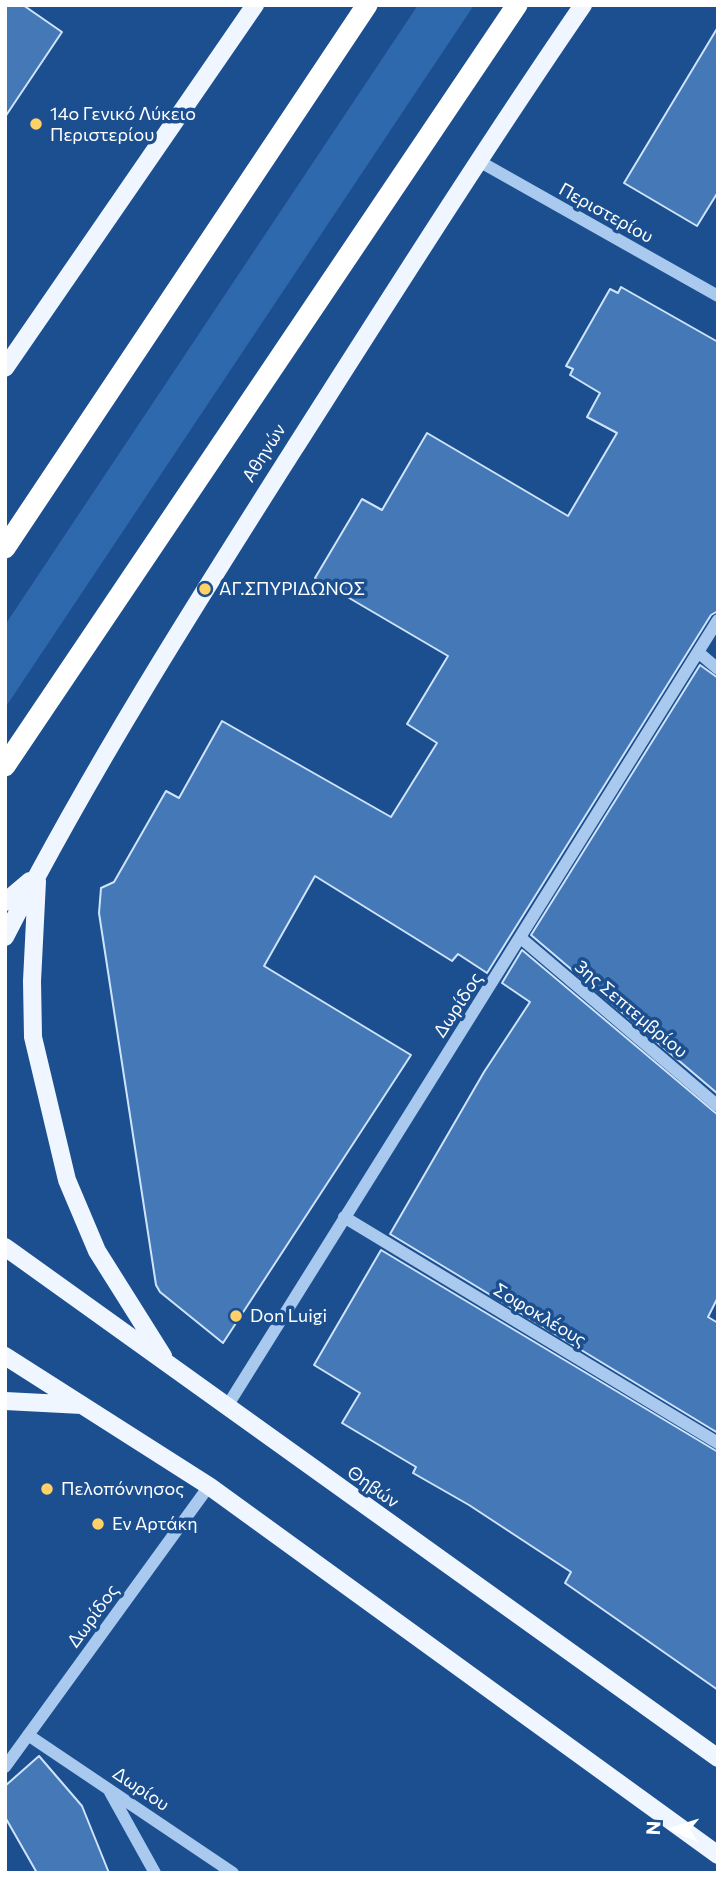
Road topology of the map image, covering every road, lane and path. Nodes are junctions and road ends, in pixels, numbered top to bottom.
1 (255, 5) edge
2 (367, 5) edge
3 (517, 5) edge
4 (583, 5) edge
5 (477, 160) junction
6 (718, 296) edge
7 (5, 368) edge
8 (5, 548) edge
9 (718, 620) edge
10 (698, 652) junction
11 (718, 669) edge
12 (5, 766) edge
13 (38, 874) junction
14 (5, 902) edge
15 (5, 937) edge
16 (522, 939) junction
17 (718, 1106) edge
18 (344, 1217) junction
19 (5, 1247) edge
20 (5, 1356) edge
21 (168, 1365) junction
22 (5, 1401) edge
23 (83, 1405) junction
24 (226, 1408) junction
25 (718, 1443) edge
26 (209, 1486) junction
27 (28, 1735) junction
28 (718, 1759) edge
29 (5, 1767) edge
30 (108, 1788) junction
31 (718, 1855) edge
32 (155, 1873) edge
33 (233, 1873) edge

1 - 7 main road
2 - 8 highway
3 - 12 highway
4 - 5 main road, Αθηνών
5 - 6 street, Περιστερίου
5 - 13 main road, Αθηνών
9 - 10 street, Δωρίδος
10 - 11 street
10 - 16 street, Δωρίδος
13 - 14 main road
13 - 15 main road, Αθηνών
13 - 21 main road
16 - 17 street, 3ης Σεπτεμβρίου
16 - 18 street, Δωρίδος
18 - 24 street, Δωρίδος
18 - 25 street, Σοφοκλέους
19 - 21 main road, Θηβών
20 - 23 main road
21 - 24 main road, Θηβών
22 - 23 main road
23 - 26 main road
24 - 28 main road, Θηβών
26 - 27 street, Δωρίδος
26 - 31 main road
27 - 29 street, Δωρίδος
27 - 30 street, Δωρίου
30 - 32 street
30 - 33 street, Δωρίου

